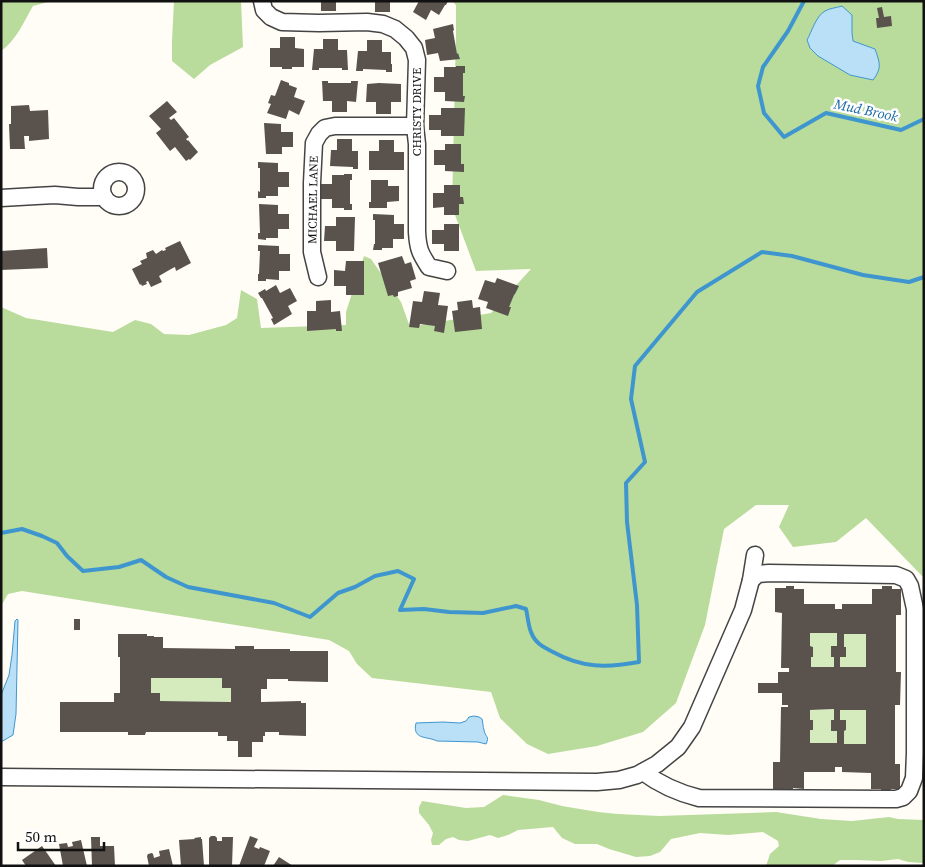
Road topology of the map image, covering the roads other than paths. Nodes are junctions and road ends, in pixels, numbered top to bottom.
1 (262, 1) edge
2 (416, 126) junction
3 (104, 197) dead end
4 (1, 198) edge
5 (446, 271) dead end
6 (318, 277) dead end
7 (755, 555) dead end
8 (751, 580) junction
9 (643, 772) junction
10 (1, 778) edge

1 - 2 street, CHRISTY DRIVE
2 - 5 street, CHRISTY DRIVE
2 - 6 street, MICHAEL LANE
3 - 4 street
7 - 8 street
8 - 9 street
8 - 9 street
9 - 10 street

